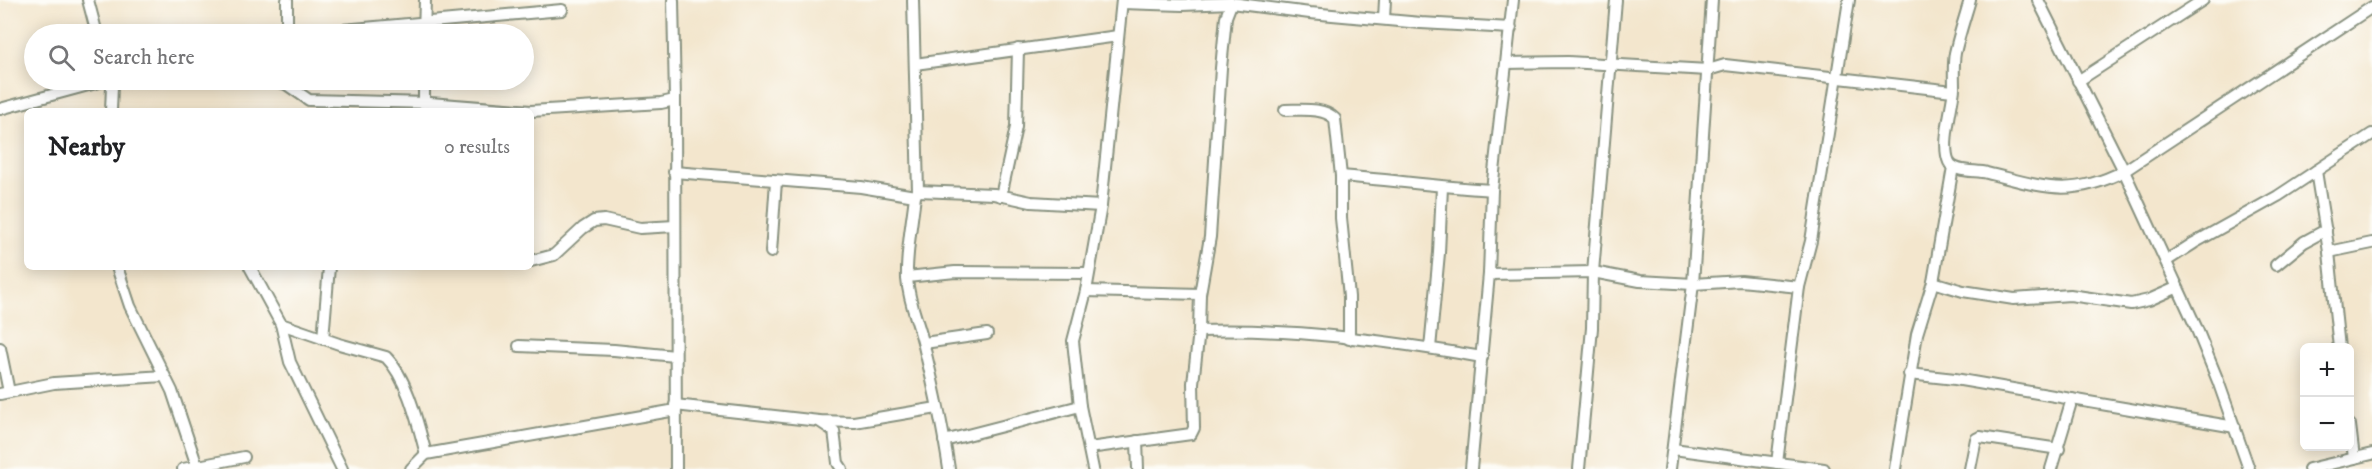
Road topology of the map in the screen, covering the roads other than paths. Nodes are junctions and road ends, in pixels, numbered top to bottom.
1 (88, 0) edge
2 (287, 0) edge
3 (425, 0) edge
4 (673, 0) edge
5 (913, 0) edge
6 (1385, 0) edge
7 (1513, 0) edge
8 (1616, 0) edge
9 (1712, 0) edge
10 (1849, 0) edge
11 (1970, 0) edge
12 (2038, 0) edge
13 (2203, 0) edge
14 (1122, 1) edge
15 (1231, 2) edge
16 (2372, 8) edge
17 (562, 10) dead end
18 (1384, 19) junction
19 (94, 24) edge
20 (287, 24) edge
21 (424, 24) edge
22 (460, 24) edge
23 (1511, 28) junction
24 (1118, 36) junction
25 (1018, 49) junction
26 (1507, 63) junction
27 (915, 64) junction
28 (1611, 64) junction
29 (1708, 70) junction
30 (1837, 78) junction
31 (2078, 81) junction
32 (71, 90) edge
33 (112, 90) edge
34 (293, 90) edge
35 (424, 90) edge
36 (1953, 91) junction
37 (675, 100) junction
38 (424, 103) junction
39 (308, 106) edge
40 (111, 108) edge
41 (491, 108) edge
42 (0, 109) edge
43 (1285, 110) dead end
44 (534, 111) edge
45 (2372, 134) edge
46 (1953, 167) junction
47 (2124, 171) junction
48 (2316, 171) junction
49 (674, 172) junction
50 (1341, 176) junction
51 (776, 181) junction
52 (1442, 187) junction
53 (1492, 190) junction
54 (916, 194) junction
55 (1001, 196) junction
56 (1101, 206) junction
57 (675, 226) junction
58 (2326, 230) junction
59 (2372, 243) edge
60 (771, 252) dead end
61 (2329, 252) junction
62 (534, 260) edge
63 (2166, 261) junction
64 (2276, 265) dead end
65 (118, 270) edge
66 (252, 270) edge
67 (329, 270) edge
68 (1593, 272) junction
69 (1088, 273) junction
70 (1490, 274) junction
71 (907, 277) junction
72 (1934, 282) junction
73 (1693, 284) junction
74 (1800, 287) junction
75 (2176, 288) junction
76 (1086, 291) junction
77 (1200, 294) junction
78 (281, 324) junction
79 (1199, 331) junction
80 (987, 334) dead end
81 (323, 339) junction
82 (1349, 339) junction
83 (924, 343) junction
84 (2338, 343) edge
85 (519, 346) dead end
86 (0, 348) edge
87 (1430, 348) junction
88 (675, 356) junction
89 (1482, 357) junction
90 (1909, 374) junction
91 (164, 376) junction
92 (4, 393) edge
93 (2072, 399) junction
94 (1080, 406) junction
95 (676, 408) junction
96 (937, 408) junction
97 (819, 421) junction
98 (2235, 427) junction
99 (945, 441) junction
100 (1137, 441) junction
101 (1089, 448) junction
102 (1673, 449) junction
103 (2059, 449) junction
104 (2354, 451) edge
105 (426, 454) junction
106 (2372, 454) edge
107 (244, 457) dead end
108 (2355, 458) junction
109 (1777, 463) junction
110 (197, 467) edge
111 (183, 469) edge
112 (342, 469) edge
113 (411, 469) edge
114 (676, 469) edge
115 (842, 469) edge
116 (948, 469) edge
117 (1093, 469) edge
118 (1138, 469) edge
119 (1471, 469) edge
120 (1579, 469) edge
121 (1670, 469) edge
122 (1824, 469) edge
123 (1895, 469) edge
124 (1971, 469) edge
125 (2052, 469) edge
126 (2249, 469) edge
127 (2309, 469) edge

1 - 19 street
2 - 20 street
3 - 21 street
4 - 37 street
5 - 27 street
6 - 18 street
7 - 23 street
8 - 28 street
9 - 29 street
10 - 30 street
11 - 36 street
12 - 31 street
13 - 31 street
14 - 15 street
14 - 24 street
15 - 18 street
15 - 77 street
16 - 47 street
17 - 22 street
18 - 23 street
23 - 26 street
24 - 25 street
24 - 56 street
25 - 27 street
25 - 55 street
26 - 28 street
26 - 53 street
27 - 54 street
28 - 29 street
28 - 68 street
29 - 30 street
29 - 73 street
30 - 36 street
30 - 74 street
31 - 47 street
32 - 42 street
33 - 40 street
34 - 39 street
35 - 38 street
36 - 46 street
37 - 44 street
37 - 49 street
38 - 39 street
38 - 41 street
43 - 50 street
45 - 48 street
46 - 47 street
46 - 72 street
47 - 63 street
48 - 58 street
48 - 63 street
49 - 51 street
49 - 57 street
50 - 52 street
50 - 82 street
51 - 54 street
51 - 60 street
52 - 53 street
52 - 87 street
53 - 70 street
54 - 55 street
54 - 71 street
55 - 56 street
56 - 69 street
57 - 62 street
57 - 88 street
58 - 61 street
58 - 64 street
59 - 61 street
61 - 84 street
63 - 75 street
65 - 91 street
66 - 78 street
67 - 81 street
68 - 70 street
68 - 73 street
68 - 120 street
69 - 71 street
69 - 76 street
70 - 89 street
71 - 83 street
72 - 75 street
72 - 90 street
73 - 74 street
73 - 102 street
74 - 109 street
75 - 98 street
76 - 77 street
76 - 94 street
77 - 79 street
78 - 81 street
78 - 112 street
79 - 82 street
79 - 100 street
80 - 83 street
81 - 105 street
82 - 87 street
83 - 96 street
85 - 88 street
86 - 92 street
87 - 89 street
88 - 95 street
89 - 119 street
90 - 93 street
90 - 123 street
91 - 92 street
91 - 110 street
93 - 98 street
93 - 103 street
94 - 99 street
94 - 101 street
95 - 97 street
95 - 105 street
95 - 114 street
96 - 97 street
96 - 99 street
97 - 115 street
98 - 126 street
99 - 116 street
100 - 101 street
100 - 118 street
101 - 117 street
102 - 109 street
102 - 121 street
103 - 124 street
103 - 125 street
104 - 108 street
105 - 113 street
106 - 108 street
107 - 110 street
108 - 127 street
109 - 122 street
110 - 111 street

